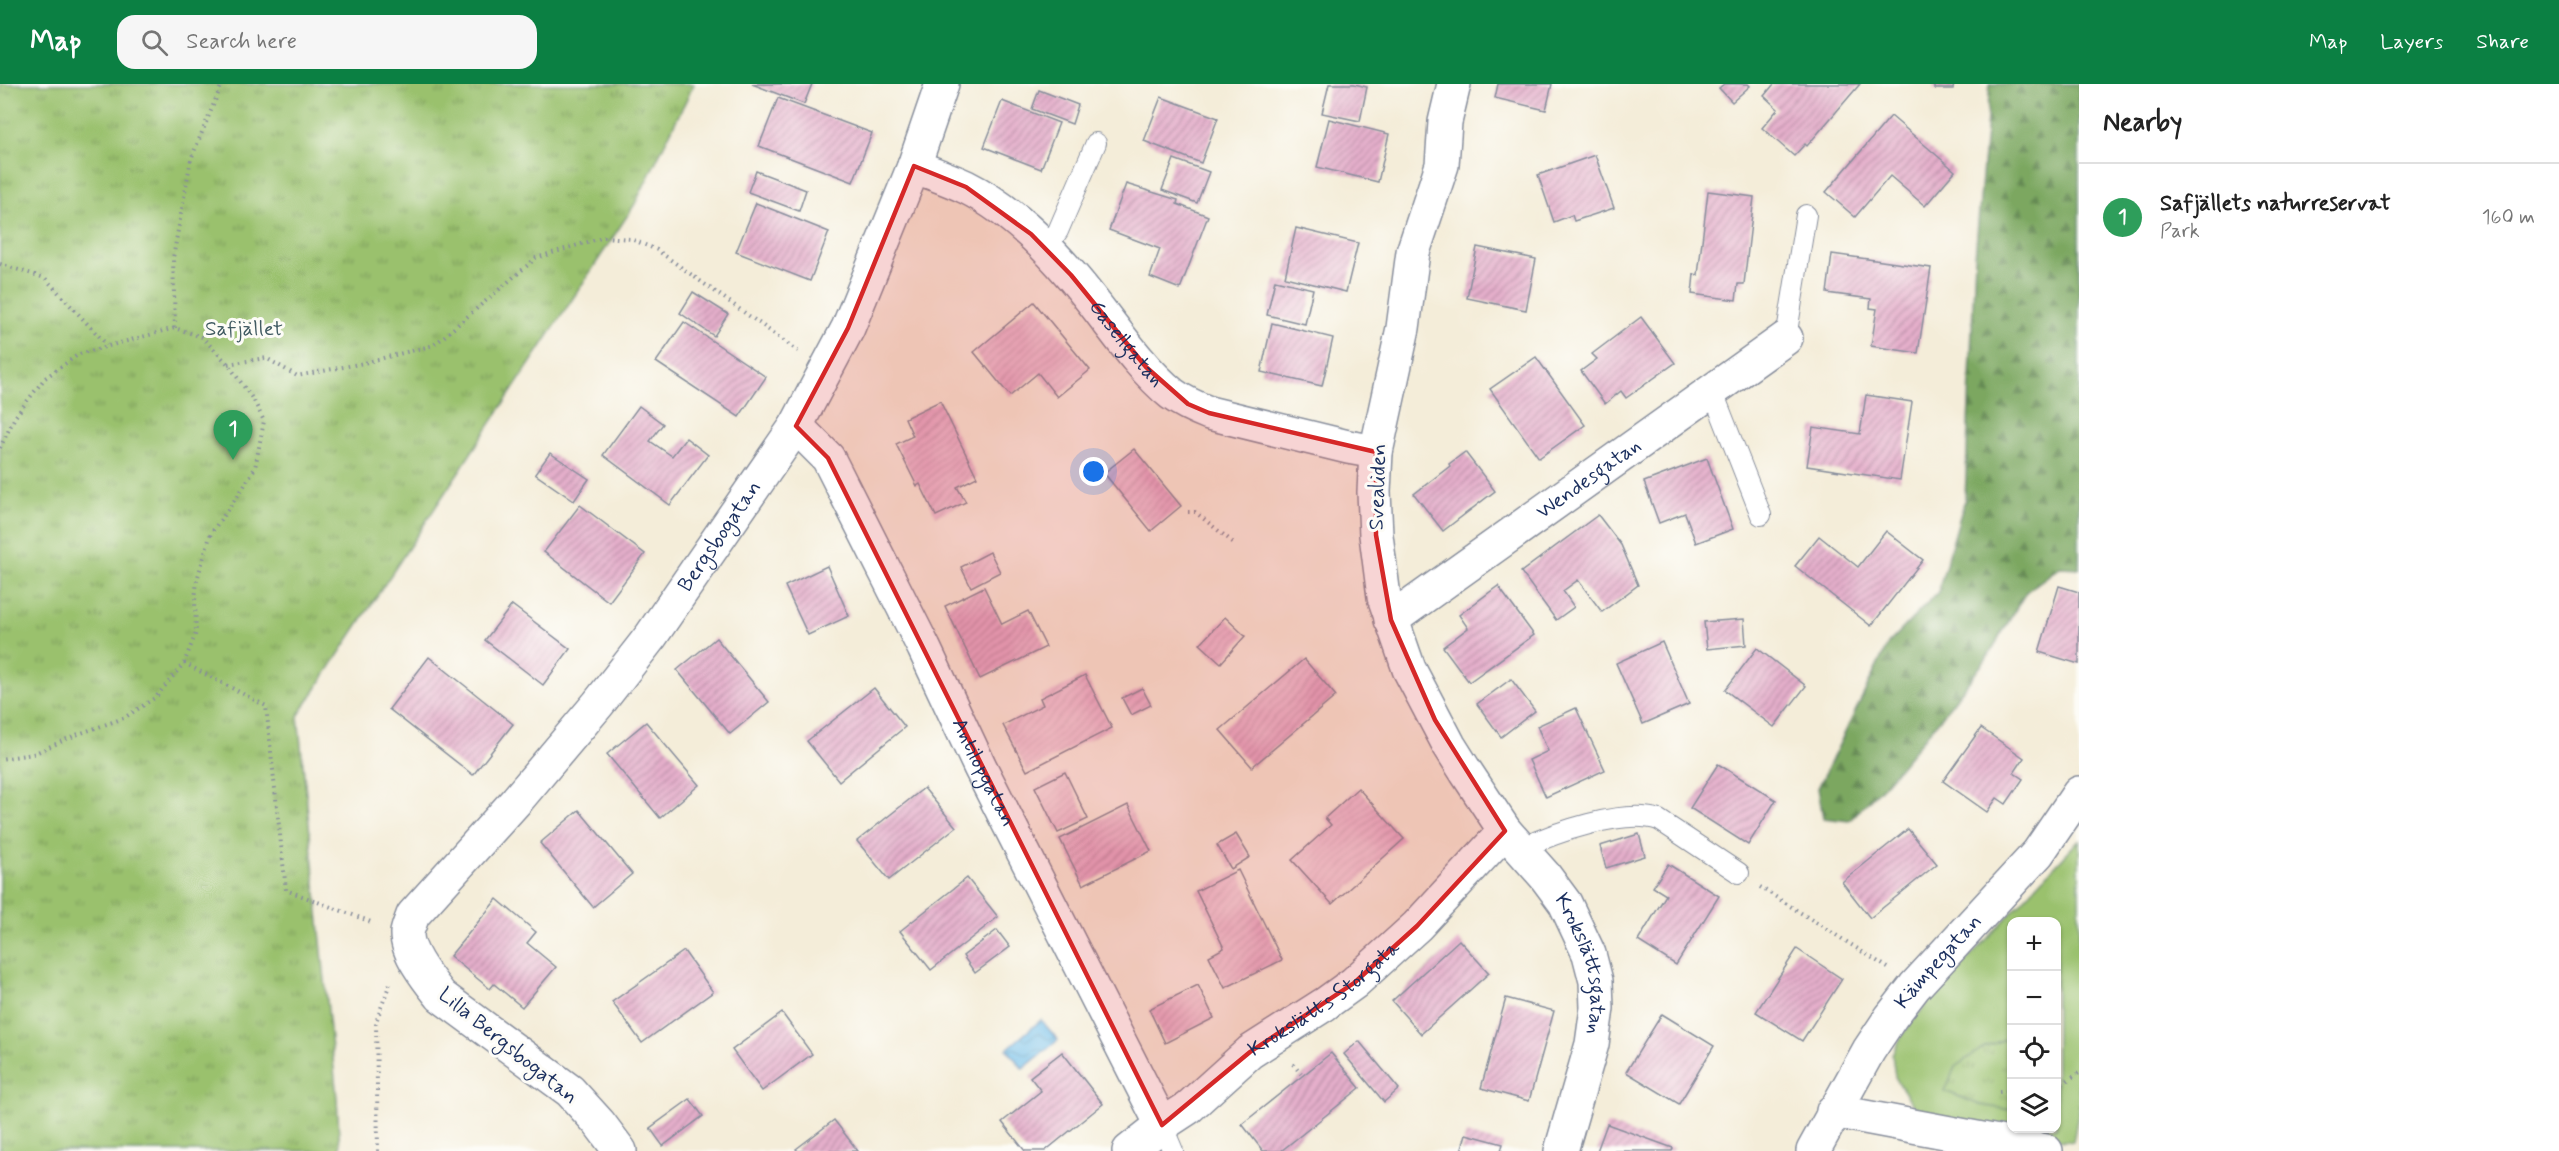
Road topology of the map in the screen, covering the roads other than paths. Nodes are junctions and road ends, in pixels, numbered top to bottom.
1 (942, 84) edge
2 (1454, 84) edge
3 (1096, 143) dead end
4 (914, 166) junction
5 (1806, 215) dead end
6 (1046, 248) junction
7 (1786, 338) joint
8 (1712, 390) junction
9 (796, 426) junction
10 (1376, 452) junction
11 (1761, 515) dead end
12 (1391, 620) junction
13 (2079, 793) edge
14 (1513, 840) junction
15 (1739, 873) road end
16 (407, 935) joint
17 (1833, 1111) junction
18 (1168, 1138) edge
19 (620, 1151) edge
20 (1130, 1151) edge
21 (1561, 1151) edge
22 (1813, 1151) edge
23 (2046, 1151) edge

1 - 4 street, Bergsbogatan
2 - 10 street, Svealiden
3 - 6 lane
4 - 6 street, Gasellgatan
4 - 9 street, Bergsbogatan
5 - 7 lane
6 - 10 street, Gasellgatan
7 - 8 street, Wendesgatan
8 - 11 lane
8 - 12 street, Wendesgatan
9 - 16 street, Bergsbogatan
9 - 18 street, Antilopgatan
10 - 12 street, Svealiden
12 - 14 street, Svealiden
13 - 17 street, Kämpegatan
14 - 15 lane
14 - 18 street, Krokslätts Storgata
14 - 21 street, Krokslättsgatan
16 - 19 street, Lilla Bergsbogatan
17 - 22 street, Kämpegatan
17 - 23 street
18 - 20 street, Krokslätts Storgata

